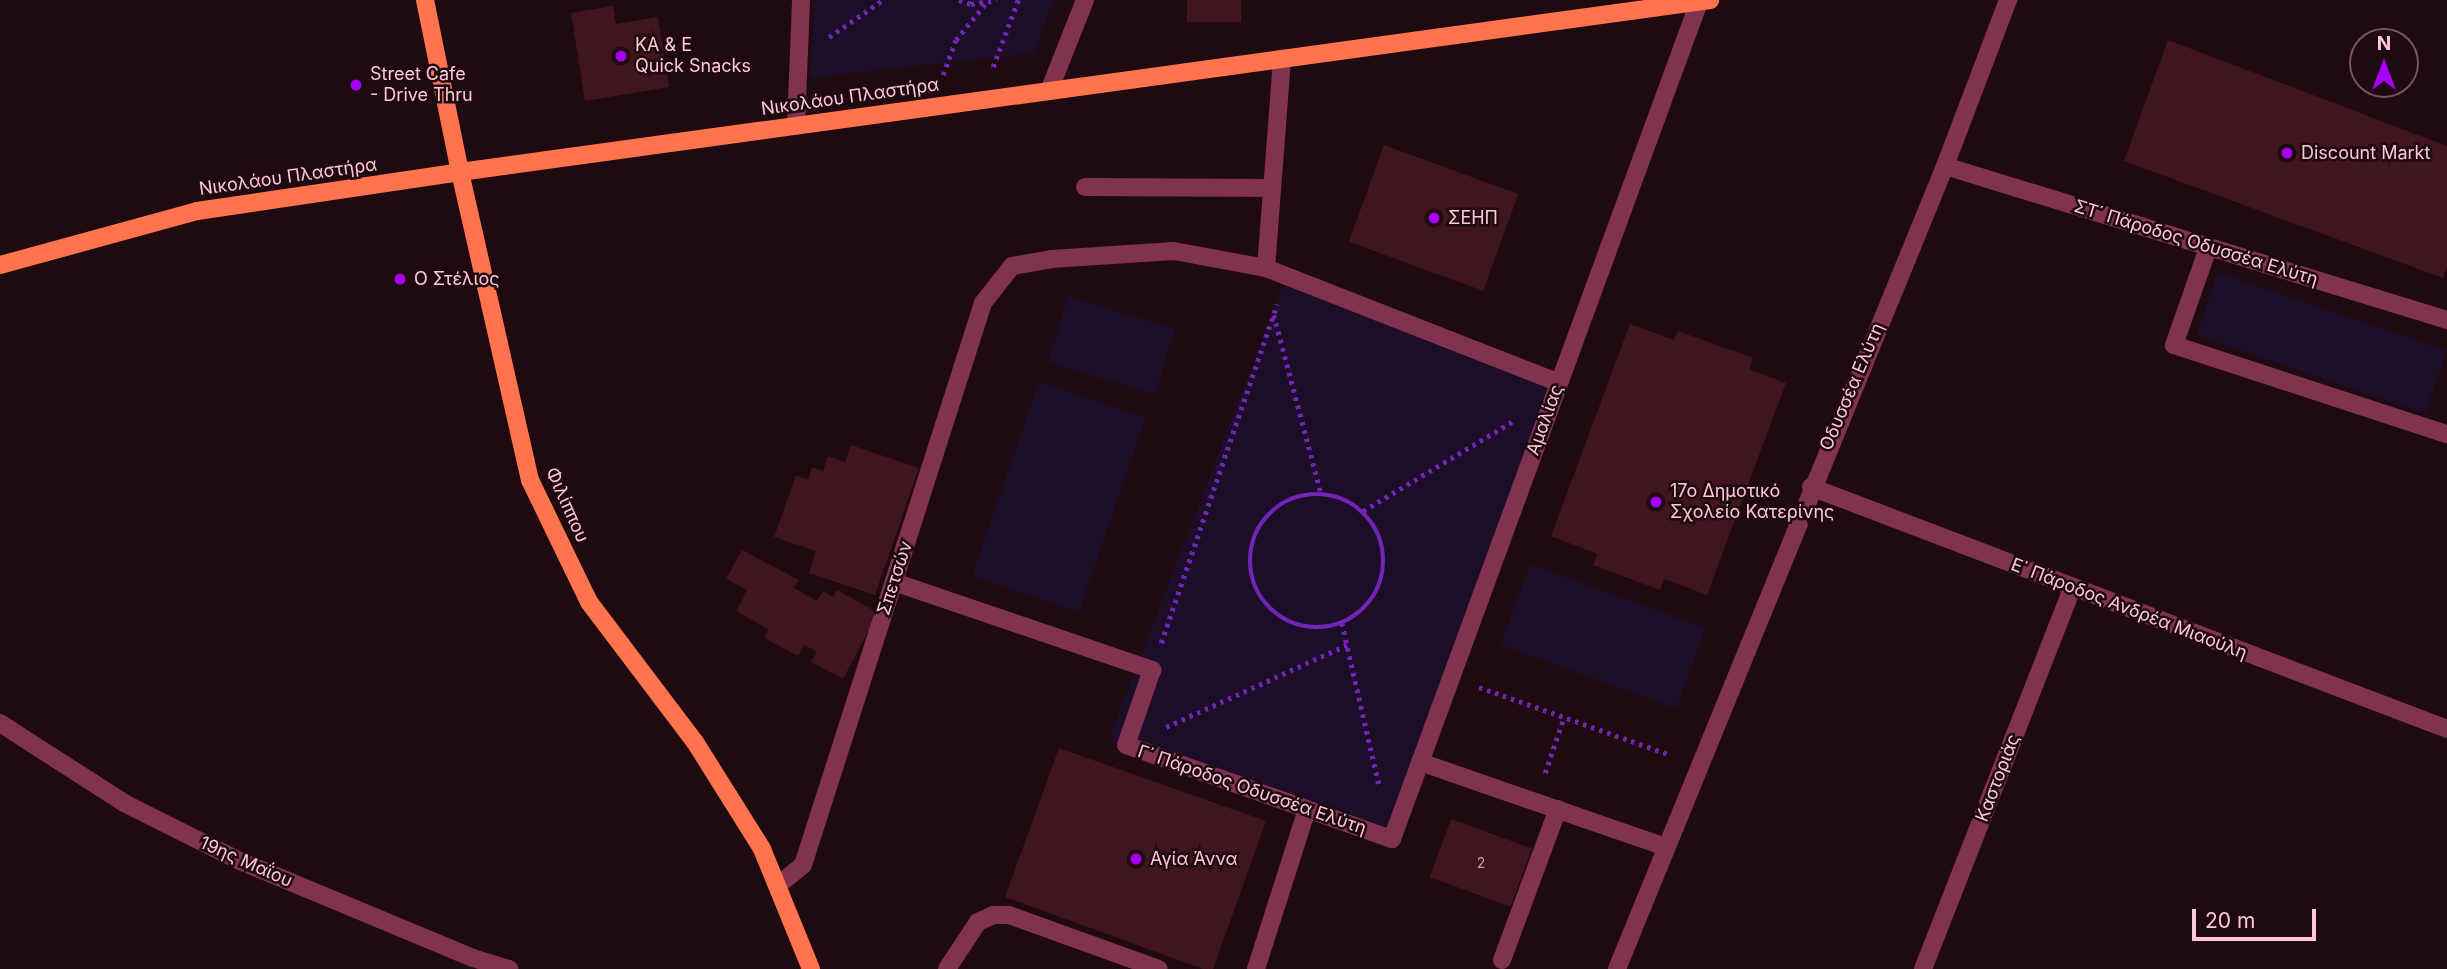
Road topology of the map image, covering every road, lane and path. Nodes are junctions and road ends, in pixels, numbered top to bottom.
1 (425, 0) edge
2 (801, 0) edge
3 (883, 0) edge
4 (959, 0) edge
5 (997, 0) edge
6 (1018, 0) edge
7 (1085, 0) edge
8 (2008, 0) edge
9 (1705, 1) edge
10 (985, 4) junction
11 (1282, 59) junction
12 (798, 79) junction
13 (1049, 91) junction
14 (981, 101) junction
15 (930, 108) junction
16 (796, 125) junction
17 (1945, 166) junction
18 (460, 172) junction
19 (1085, 187) dead end
20 (1272, 188) junction
21 (2208, 247) junction
22 (0, 265) edge
23 (1266, 268) junction
24 (1286, 277) junction
25 (1274, 315) junction
26 (2447, 320) edge
27 (1556, 390) junction
28 (2447, 434) edge
29 (1811, 486) junction
30 (1321, 494) junction
31 (1363, 511) junction
32 (894, 582) junction
33 (2072, 588) junction
34 (1342, 623) junction
35 (1347, 645) junction
36 (1152, 670) junction
37 (1451, 677) junction
38 (1564, 717) junction
39 (0, 723) edge
40 (2447, 729) edge
41 (1126, 745) junction
42 (1420, 762) junction
43 (1699, 765) junction
44 (1380, 788) dead end
45 (1535, 802) junction
46 (1307, 809) junction
47 (1558, 809) junction
48 (1392, 839) joint
49 (1666, 847) junction
50 (777, 886) junction
51 (1502, 960) dead end
52 (509, 969) edge
53 (811, 969) edge
54 (947, 969) edge
55 (1158, 969) edge
56 (1256, 969) edge
57 (1617, 969) edge
58 (1923, 969) edge

1 - 18 main road, Φιλίππου
2 - 12 street
3 - 12 path
4 - 10 path
5 - 10 path
6 - 14 path
7 - 13 street
8 - 17 street, Οδυσσέα Ελύτη
9 - 11 main road, Νικολάου Πλαστήρα
9 - 27 street, Αμαλίας
10 - 15 path
11 - 13 main road, Νικολάου Πλαστήρα
11 - 20 street
12 - 16 street
13 - 14 main road, Νικολάου Πλαστήρα
14 - 15 main road, Νικολάου Πλαστήρα
15 - 16 main road, Νικολάου Πλαστήρα
16 - 18 main road, Νικολάου Πλαστήρα
17 - 21 street, ΣΤ΄ Πάροδος Οδυσσέα Ελύτη
17 - 29 street, Οδυσσέα Ελύτη
18 - 22 main road, Νικολάου Πλαστήρα
18 - 50 main road, Φιλίππου
19 - 20 street
20 - 23 street
21 - 26 street, ΣΤ΄ Πάροδος Οδυσσέα Ελύτη
21 - 28 street
23 - 24 street
23 - 32 street, Σπετσών
24 - 25 path
24 - 27 street
25 - 30 path
25 - 36 path
27 - 31 path
27 - 37 street, Αμαλίας
29 - 33 street, Ε΄ Πάροδος Ανδρέα Μιαούλη
29 - 43 street, Οδυσσέα Ελύτη
30 - 31 path
30 - 34 path
31 - 34 path
32 - 36 street
32 - 50 street, Σπετσών
33 - 40 street, Ε΄ Πάροδος Ανδρέα Μιαούλη
33 - 58 street, Καστοριάς
34 - 35 path
35 - 41 path
35 - 44 path
36 - 41 street, Γ΄ Πάροδος Οδυσσέα Ελύτη
37 - 38 path
37 - 42 street, Αμαλίας
38 - 43 path
38 - 45 path
39 - 52 street, 19ης Μαΐου
41 - 46 street, Γ΄ Πάροδος Οδυσσέα Ελύτη
42 - 45 street
42 - 48 street, Αμαλίας
43 - 49 street, Οδυσσέα Ελύτη
45 - 47 street
46 - 48 street, Γ΄ Πάροδος Οδυσσέα Ελύτη
46 - 56 street
47 - 49 street
47 - 51 street
49 - 57 street, Οδυσσέα Ελύτη
50 - 53 main road, Φιλίππου
54 - 55 street

